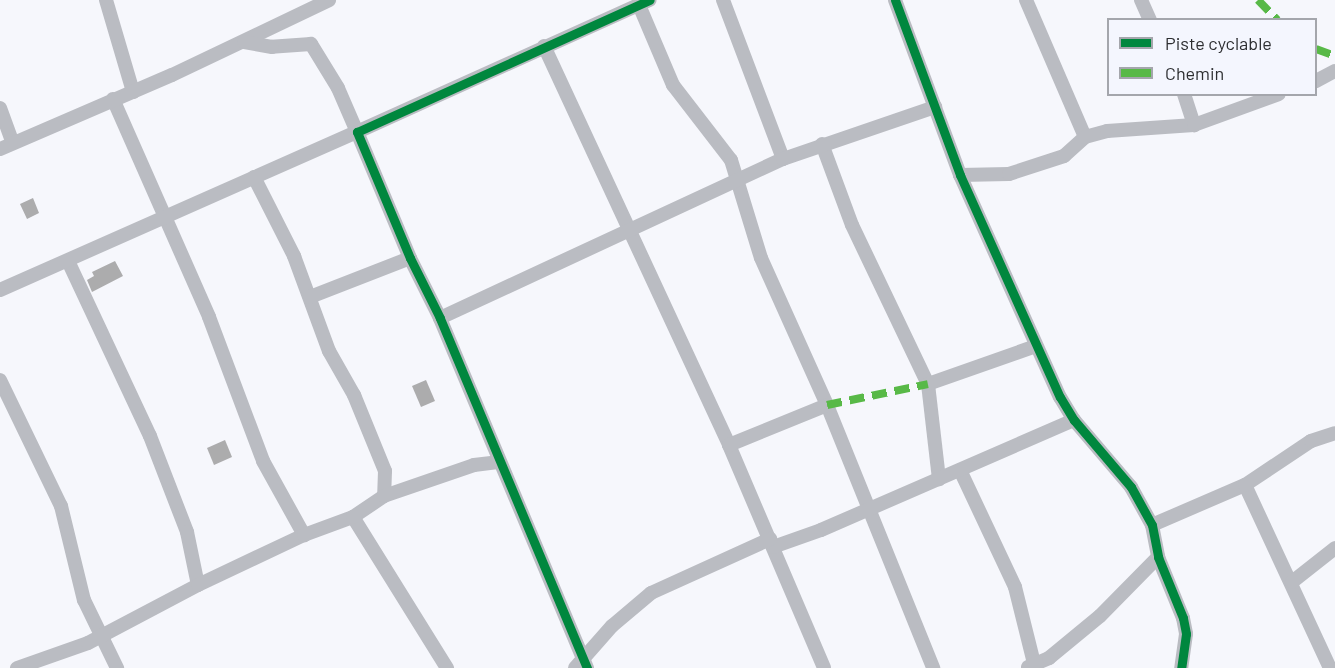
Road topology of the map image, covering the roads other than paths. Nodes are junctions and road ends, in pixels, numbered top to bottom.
1 (106, 0) edge
2 (329, 0) edge
3 (723, 0) edge
4 (895, 0) edge
5 (1026, 0) edge
6 (1141, 0) edge
7 (644, 2) edge
8 (1149, 18) edge
9 (244, 42) junction
10 (544, 46) junction
11 (1335, 70) edge
12 (1317, 80) edge
13 (133, 92) junction
14 (1185, 96) edge
15 (1274, 96) edge
16 (113, 99) junction
17 (935, 107) junction
18 (0, 108) edge
19 (1194, 125) junction
20 (357, 132) junction
21 (1085, 137) junction
22 (822, 144) junction
23 (6, 146) edge
24 (783, 159) junction
25 (960, 175) junction
26 (254, 177) junction
27 (736, 182) junction
28 (164, 217) junction
29 (630, 230) junction
30 (410, 258) junction
31 (68, 261) junction
32 (0, 290) edge
33 (310, 297) junction
34 (440, 318) junction
35 (1036, 346) junction
36 (0, 380) edge
37 (928, 384) junction
38 (827, 405) junction
39 (1074, 420) junction
40 (1335, 433) edge
41 (729, 445) junction
42 (500, 462) junction
43 (960, 470) junction
44 (939, 479) junction
45 (1245, 485) junction
46 (384, 496) junction
47 (868, 509) junction
48 (353, 517) junction
49 (1152, 525) junction
50 (304, 535) junction
51 (772, 543) junction
52 (1335, 548) edge
53 (1158, 557) junction
54 (1292, 582) junction
55 (198, 585) junction
56 (99, 634) junction
57 (1051, 663) edge
58 (581, 664) edge
59 (1030, 666) edge
60 (17, 668) edge
61 (117, 668) edge
62 (447, 668) edge
63 (824, 668) edge
64 (933, 668) edge
65 (1181, 668) edge
66 (1330, 668) edge

1 - 13 street
2 - 9 street
3 - 24 street
4 - 17 street
5 - 21 street
6 - 8 street
7 - 10 street
7 - 27 street
9 - 13 street
9 - 20 street
10 - 20 street
10 - 29 street
11 - 12 street
13 - 16 street
14 - 19 street
15 - 19 street
16 - 23 street
16 - 28 street
17 - 22 street
17 - 25 street
18 - 23 street
19 - 21 street
20 - 26 street
20 - 30 street
21 - 25 street
22 - 24 street
22 - 37 street
24 - 27 street
25 - 35 street
26 - 28 street
26 - 33 street
27 - 29 street
27 - 38 street
28 - 31 street
28 - 50 street
29 - 34 street
29 - 41 street
30 - 33 street
30 - 34 street
31 - 32 street
31 - 55 street
33 - 46 street
34 - 42 street
35 - 37 street
35 - 39 street
36 - 56 street
37 - 44 street
38 - 41 street
38 - 47 street
39 - 43 street
39 - 49 street
40 - 45 street
41 - 51 street
42 - 46 street
42 - 58 street
43 - 44 street
43 - 59 street
44 - 47 street
45 - 49 street
45 - 54 street
46 - 48 street
47 - 51 street
47 - 64 street
48 - 50 street
48 - 62 street
49 - 53 street
50 - 55 street
51 - 58 street
51 - 63 street
52 - 54 street
53 - 57 street
53 - 65 street
54 - 66 street
55 - 56 street
56 - 60 street
56 - 61 street
57 - 59 street

